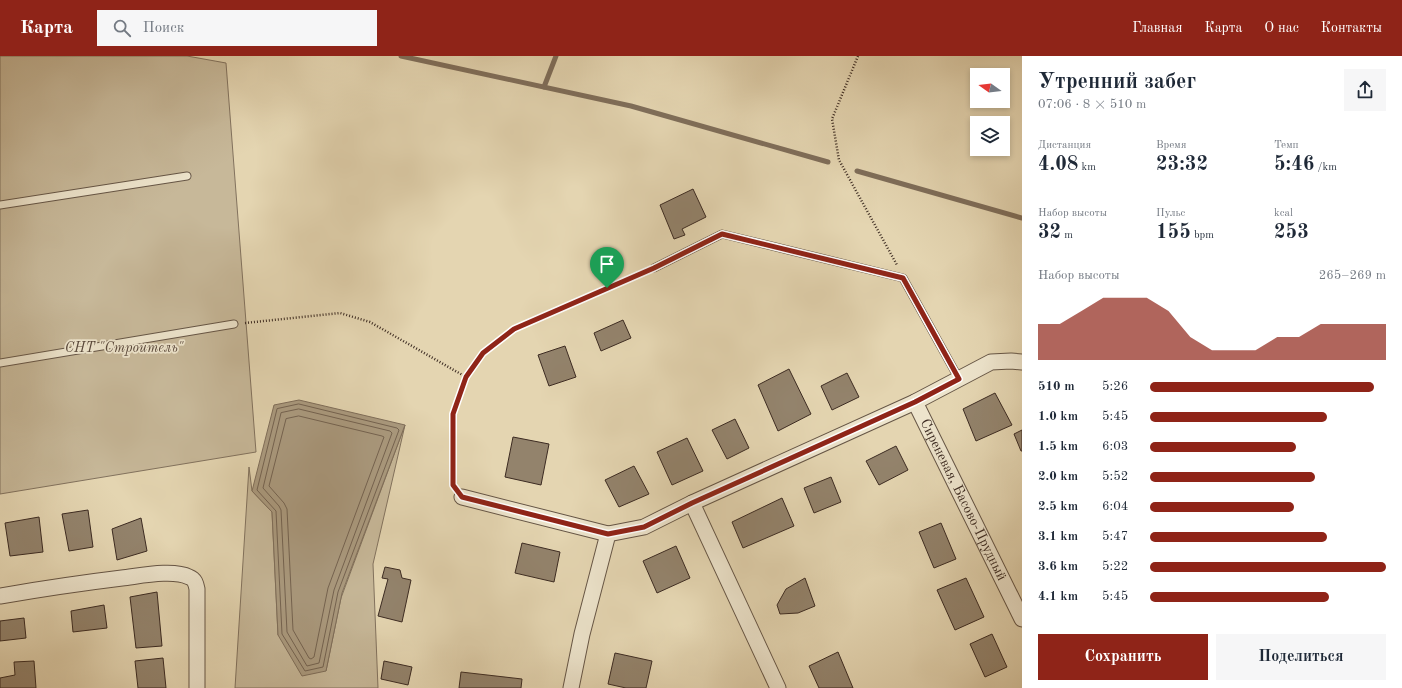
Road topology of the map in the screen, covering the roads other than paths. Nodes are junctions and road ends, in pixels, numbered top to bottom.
1 (187, 176) dead end
2 (0, 205) edge
3 (654, 268) road end
4 (234, 324) road end
5 (1022, 362) edge
6 (0, 363) edge
7 (959, 379) junction
8 (915, 402) junction
9 (462, 497) road end
10 (692, 503) junction
11 (608, 534) junction
12 (0, 596) edge
13 (1022, 619) edge
14 (197, 688) edge
15 (571, 688) edge
16 (778, 688) edge

1 - 2 lane
3 - 7 lane
4 - 6 lane
5 - 7 street
7 - 8 street
8 - 10 street
8 - 13 street, Сиреневая, Басово-Прудный
9 - 11 street
10 - 11 street
10 - 16 street
11 - 15 street
12 - 14 street

